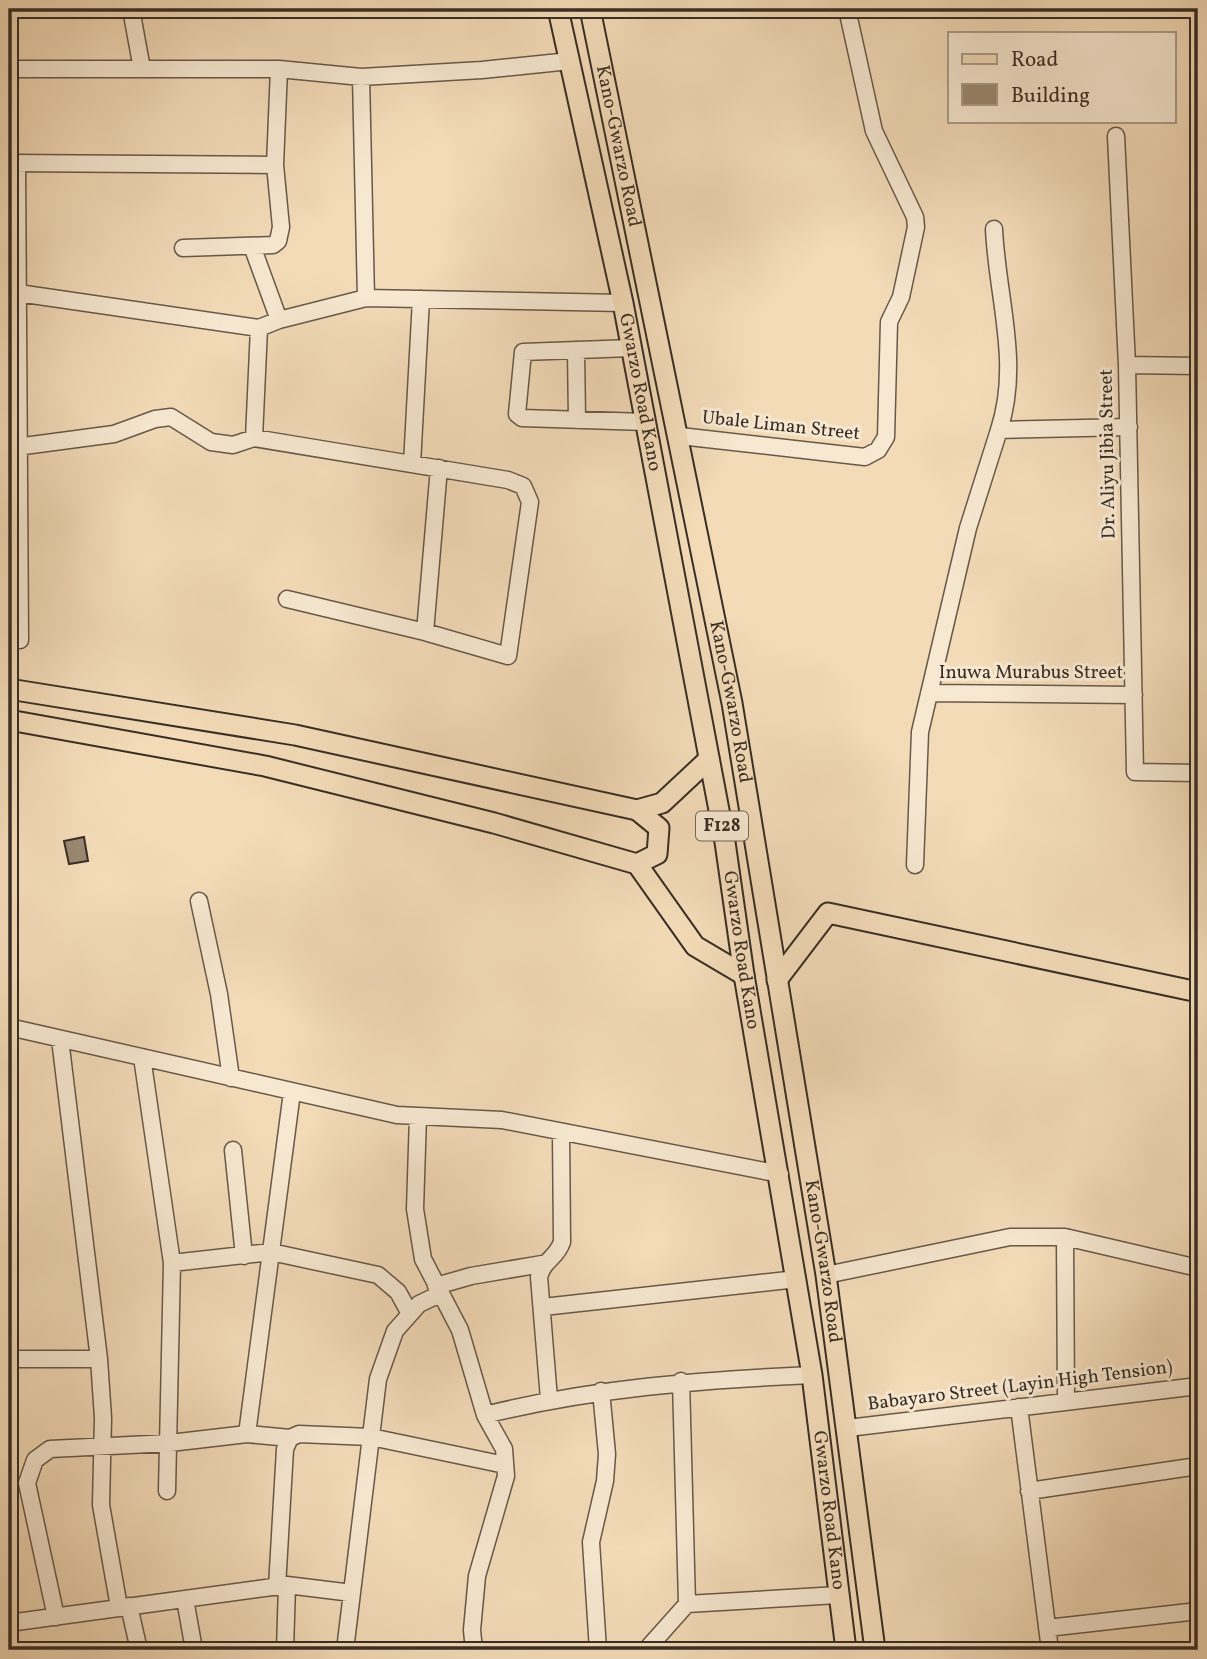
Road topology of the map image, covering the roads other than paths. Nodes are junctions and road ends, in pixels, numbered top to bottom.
1 (131, 9) edge
2 (558, 9) edge
3 (590, 9) edge
4 (847, 9) edge
5 (570, 61) junction
6 (9, 69) edge
7 (142, 69) junction
8 (279, 69) junction
9 (361, 77) junction
10 (1116, 136) dead end
11 (13, 163) edge
12 (275, 165) junction
13 (994, 229) dead end
14 (252, 246) junction
15 (183, 248) dead end
16 (18, 293) junction
17 (366, 298) junction
18 (421, 299) junction
19 (623, 303) junction
20 (279, 320) junction
21 (259, 328) junction
22 (632, 348) junction
23 (576, 350) junction
24 (1127, 365) junction
25 (1198, 366) edge
26 (577, 420) junction
27 (646, 422) junction
28 (1129, 427) junction
29 (999, 430) junction
30 (680, 436) junction
31 (254, 438) junction
32 (14, 448) edge
33 (412, 464) junction
34 (439, 468) junction
35 (287, 599) dead end
36 (425, 632) junction
37 (9, 640) edge
38 (9, 689) edge
39 (929, 694) junction
40 (1134, 695) junction
41 (9, 720) edge
42 (709, 759) junction
43 (1198, 773) edge
44 (637, 810) junction
45 (637, 864) junction
46 (915, 865) dead end
47 (199, 901) dead end
48 (744, 975) junction
49 (777, 980) junction
50 (1198, 992) edge
51 (9, 1027) edge
52 (60, 1039) junction
53 (142, 1058) junction
54 (231, 1078) junction
55 (292, 1092) junction
56 (418, 1116) junction
57 (561, 1132) junction
58 (233, 1150) dead end
59 (780, 1174) junction
60 (1065, 1237) junction
61 (271, 1252) junction
62 (244, 1256) junction
63 (172, 1263) junction
64 (542, 1264) junction
65 (1198, 1268) edge
66 (825, 1275) junction
67 (797, 1279) junction
68 (438, 1290) junction
69 (543, 1307) junction
70 (410, 1314) junction
71 (9, 1359) edge
72 (99, 1359) junction
73 (812, 1375) junction
74 (681, 1381) junction
75 (1198, 1385) edge
76 (601, 1391) junction
77 (549, 1399) junction
78 (1066, 1401) junction
79 (1019, 1407) junction
80 (485, 1415) junction
81 (848, 1427) junction
82 (247, 1434) junction
83 (371, 1437) junction
84 (290, 1438) junction
85 (170, 1443) junction
86 (102, 1445) junction
87 (505, 1465) junction
88 (1198, 1466) edge
89 (167, 1491) dead end
90 (1029, 1491) junction
91 (282, 1586) junction
92 (352, 1593) junction
93 (838, 1595) junction
94 (185, 1599) junction
95 (687, 1604) junction
96 (124, 1607) junction
97 (1198, 1611) edge
98 (57, 1617) junction
99 (9, 1623) edge
100 (1047, 1629) junction
101 (139, 1650) edge
102 (194, 1650) edge
103 (285, 1650) edge
104 (345, 1650) edge
105 (474, 1650) edge
106 (598, 1650) edge
107 (646, 1650) edge
108 (846, 1650) edge
109 (875, 1650) edge
110 (1050, 1650) edge

1 - 7 street
2 - 5 main road, Gwarzo Road Kano / F128
3 - 30 main road, Kano-Gwarzo Road / F128
4 - 30 street, Ubale Liman Street
5 - 9 street
5 - 19 main road, Gwarzo Road Kano / F128
6 - 7 street
7 - 8 street
8 - 9 street
8 - 12 street
9 - 17 street
10 - 24 street, Dr. Aliyu Jibia Street
11 - 12 street
11 - 16 street
12 - 14 street
13 - 29 street
14 - 15 street
14 - 20 street
16 - 21 street
16 - 32 street
17 - 18 street
17 - 20 street
18 - 19 street
18 - 33 street
19 - 22 main road, Gwarzo Road Kano / F128
20 - 21 street
21 - 31 street
22 - 23 street
22 - 27 main road, Gwarzo Road Kano / F128
23 - 26 street
23 - 26 street
24 - 25 street
24 - 28 street, Dr. Aliyu Jibia Street
26 - 27 street
27 - 42 main road, Gwarzo Road Kano / F128
28 - 29 street
28 - 40 street, Dr. Aliyu Jibia Street
29 - 39 street
30 - 49 main road, Kano-Gwarzo Road / F128
31 - 32 street
31 - 33 street
32 - 37 street
33 - 34 street
34 - 36 street
34 - 36 street
35 - 36 street
38 - 44 main road
39 - 40 street, Inuwa Murabus Street
39 - 46 street
40 - 43 street, Dr. Aliyu Jibia Street
41 - 45 main road
42 - 44 main road
42 - 48 main road, Gwarzo Road Kano / F128
44 - 45 main road
45 - 48 main road
47 - 54 street
48 - 59 main road, Gwarzo Road Kano / F128
49 - 50 main road
49 - 66 main road, Kano-Gwarzo Road / F128
51 - 52 street
52 - 53 street
52 - 72 street
53 - 54 street
53 - 63 street
54 - 55 street
55 - 56 street
55 - 61 street
56 - 57 street
56 - 68 street
57 - 59 street
57 - 64 street
58 - 62 street
59 - 67 main road, Gwarzo Road Kano / F128
60 - 65 street
60 - 66 street
60 - 78 street
61 - 62 street
61 - 70 street
61 - 82 street
62 - 63 street
63 - 85 street
64 - 68 street
64 - 69 street
66 - 81 main road, Kano-Gwarzo Road / F128
67 - 69 street
67 - 73 main road, Gwarzo Road Kano / F128
68 - 70 street
68 - 80 street
69 - 77 street
70 - 83 street
71 - 72 street
72 - 86 street
73 - 74 street
73 - 93 main road, Gwarzo Road Kano / F128
74 - 76 street
74 - 95 street
75 - 78 street, Babayaro Street (Layin High Tension)
76 - 77 street
76 - 106 street
77 - 80 street
78 - 79 street, Babayaro Street (Layin High Tension)
79 - 81 street, Babayaro Street (Layin High Tension)
79 - 90 street
80 - 87 street
81 - 109 main road, Kano-Gwarzo Road / F128
82 - 84 street
82 - 85 street
83 - 84 street
83 - 87 street
83 - 92 street
84 - 91 street
85 - 86 street
85 - 89 street
86 - 96 street
86 - 98 street
87 - 105 street
88 - 90 street
90 - 100 street
91 - 92 street
91 - 94 street
91 - 103 street
92 - 104 street
93 - 95 street
93 - 108 main road, Gwarzo Road Kano / F128
94 - 96 street
94 - 102 street
95 - 107 street
96 - 98 street
96 - 101 street
97 - 100 street
98 - 99 street
100 - 110 street

